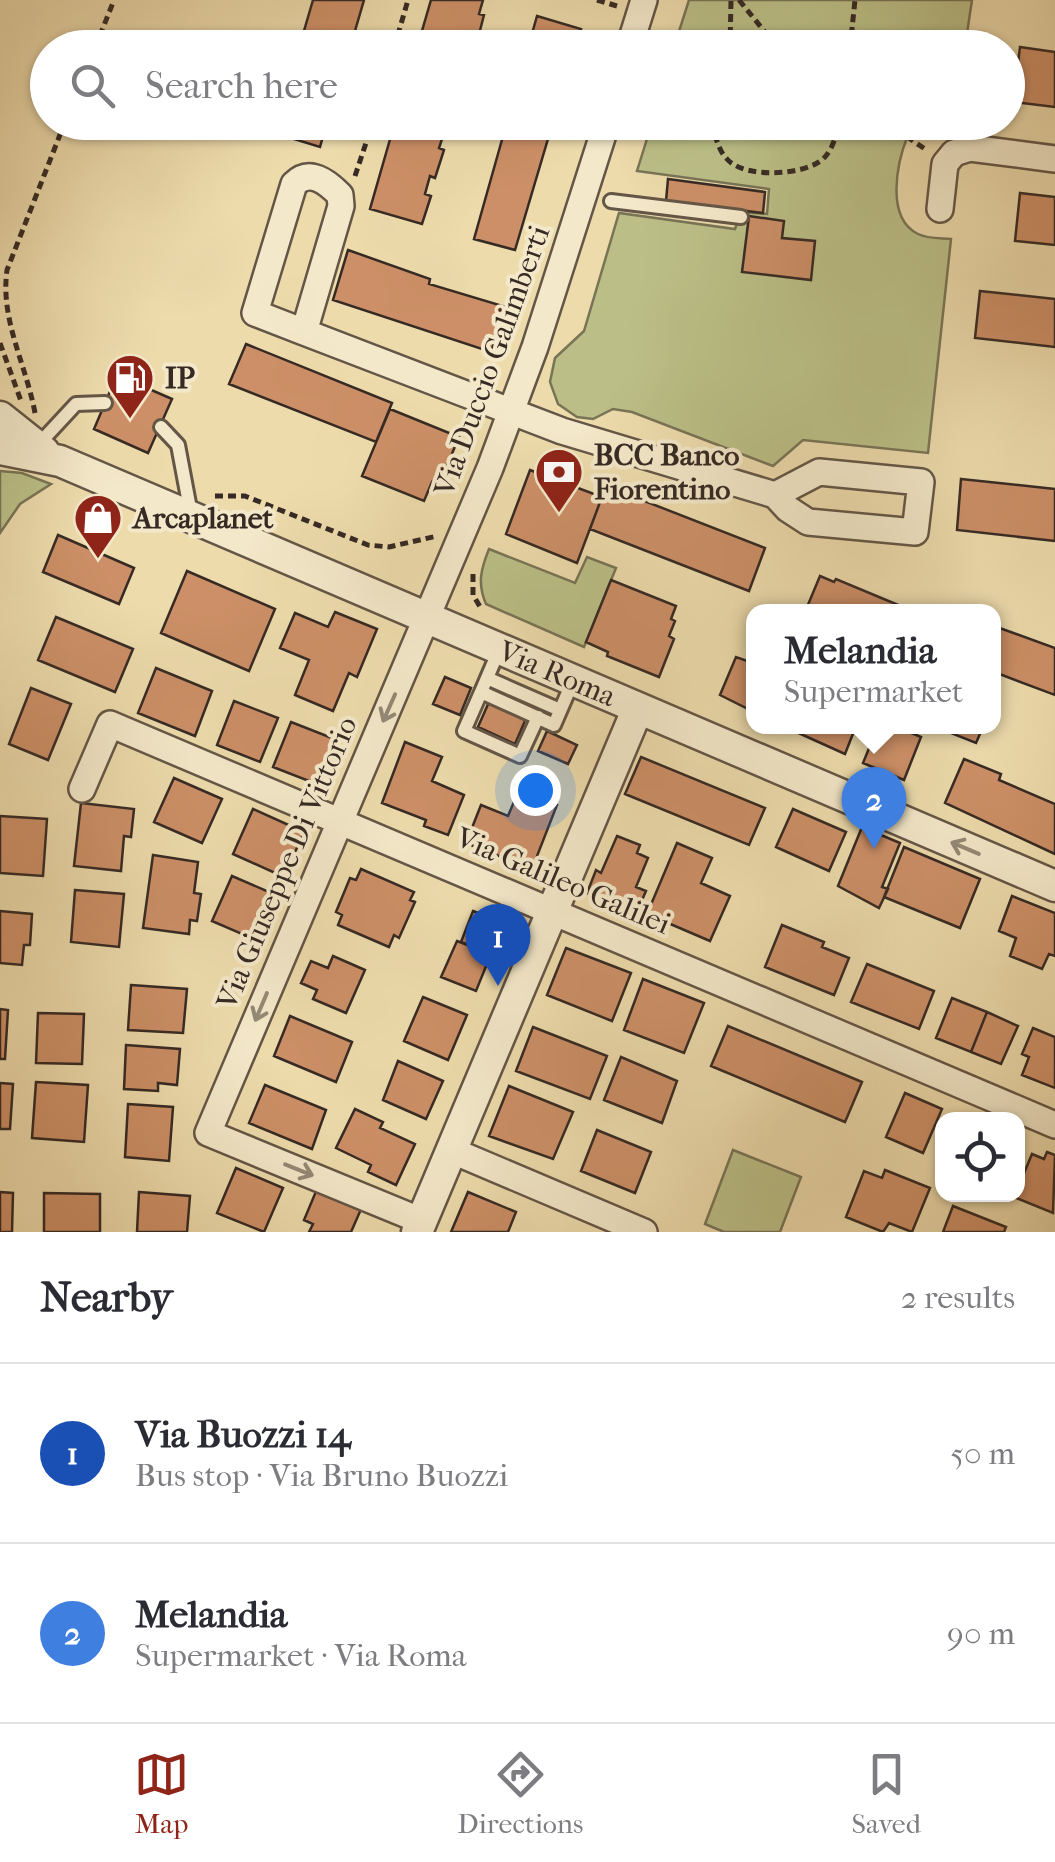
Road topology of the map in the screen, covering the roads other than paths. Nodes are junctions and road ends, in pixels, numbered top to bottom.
1 (632, 4) edge
2 (631, 30) edge
3 (601, 140) edge
4 (1055, 158) edge
5 (611, 201) dead end
6 (940, 209) dead end
7 (742, 217) dead end
8 (304, 332) junction
9 (106, 403) dead end
10 (512, 411) junction
11 (0, 417) edge
12 (161, 427) dead end
13 (45, 443) junction
14 (0, 450) edge
15 (775, 495) junction
16 (189, 505) junction
17 (428, 619) junction
18 (493, 664) junction
19 (573, 681) junction
20 (481, 692) junction
21 (638, 708) junction
22 (560, 710) junction
23 (538, 717) junction
24 (82, 789) dead end
25 (339, 822) junction
26 (1055, 886) edge
27 (552, 912) junction
28 (1055, 1125) edge
29 (454, 1150) junction
30 (420, 1226) edge
31 (644, 1232) edge

1 - 2 street
3 - 10 street, Via Duccio Galimberti
4 - 6 street
5 - 7 lane
8 - 8 street
8 - 10 street
9 - 13 lane
10 - 15 street
10 - 17 street, Via Duccio Galimberti
11 - 13 street, Via Roma
12 - 16 lane
13 - 14 street, Via Roma
13 - 16 street, Via Roma
15 - 15 street
16 - 17 street, Via Roma
17 - 18 street, Via Roma
17 -> 25 street, Via Giuseppe Di Vittorio
18 - 19 street, Via Roma
18 - 20 lane
18 - 22 lane
19 - 21 street, Via Roma
19 - 22 lane
20 - 23 lane
20 - 23 lane
26 -> 21 street, Via Roma
21 - 27 street
22 - 23 lane
24 - 25 street, Via Galileo Galilei
25 - 27 street, Via Galileo Galilei
25 -> 30 street, Via Giuseppe Di Vittorio
27 - 28 street, Via Galileo Galilei
27 - 29 street
29 - 30 street
29 - 31 street

